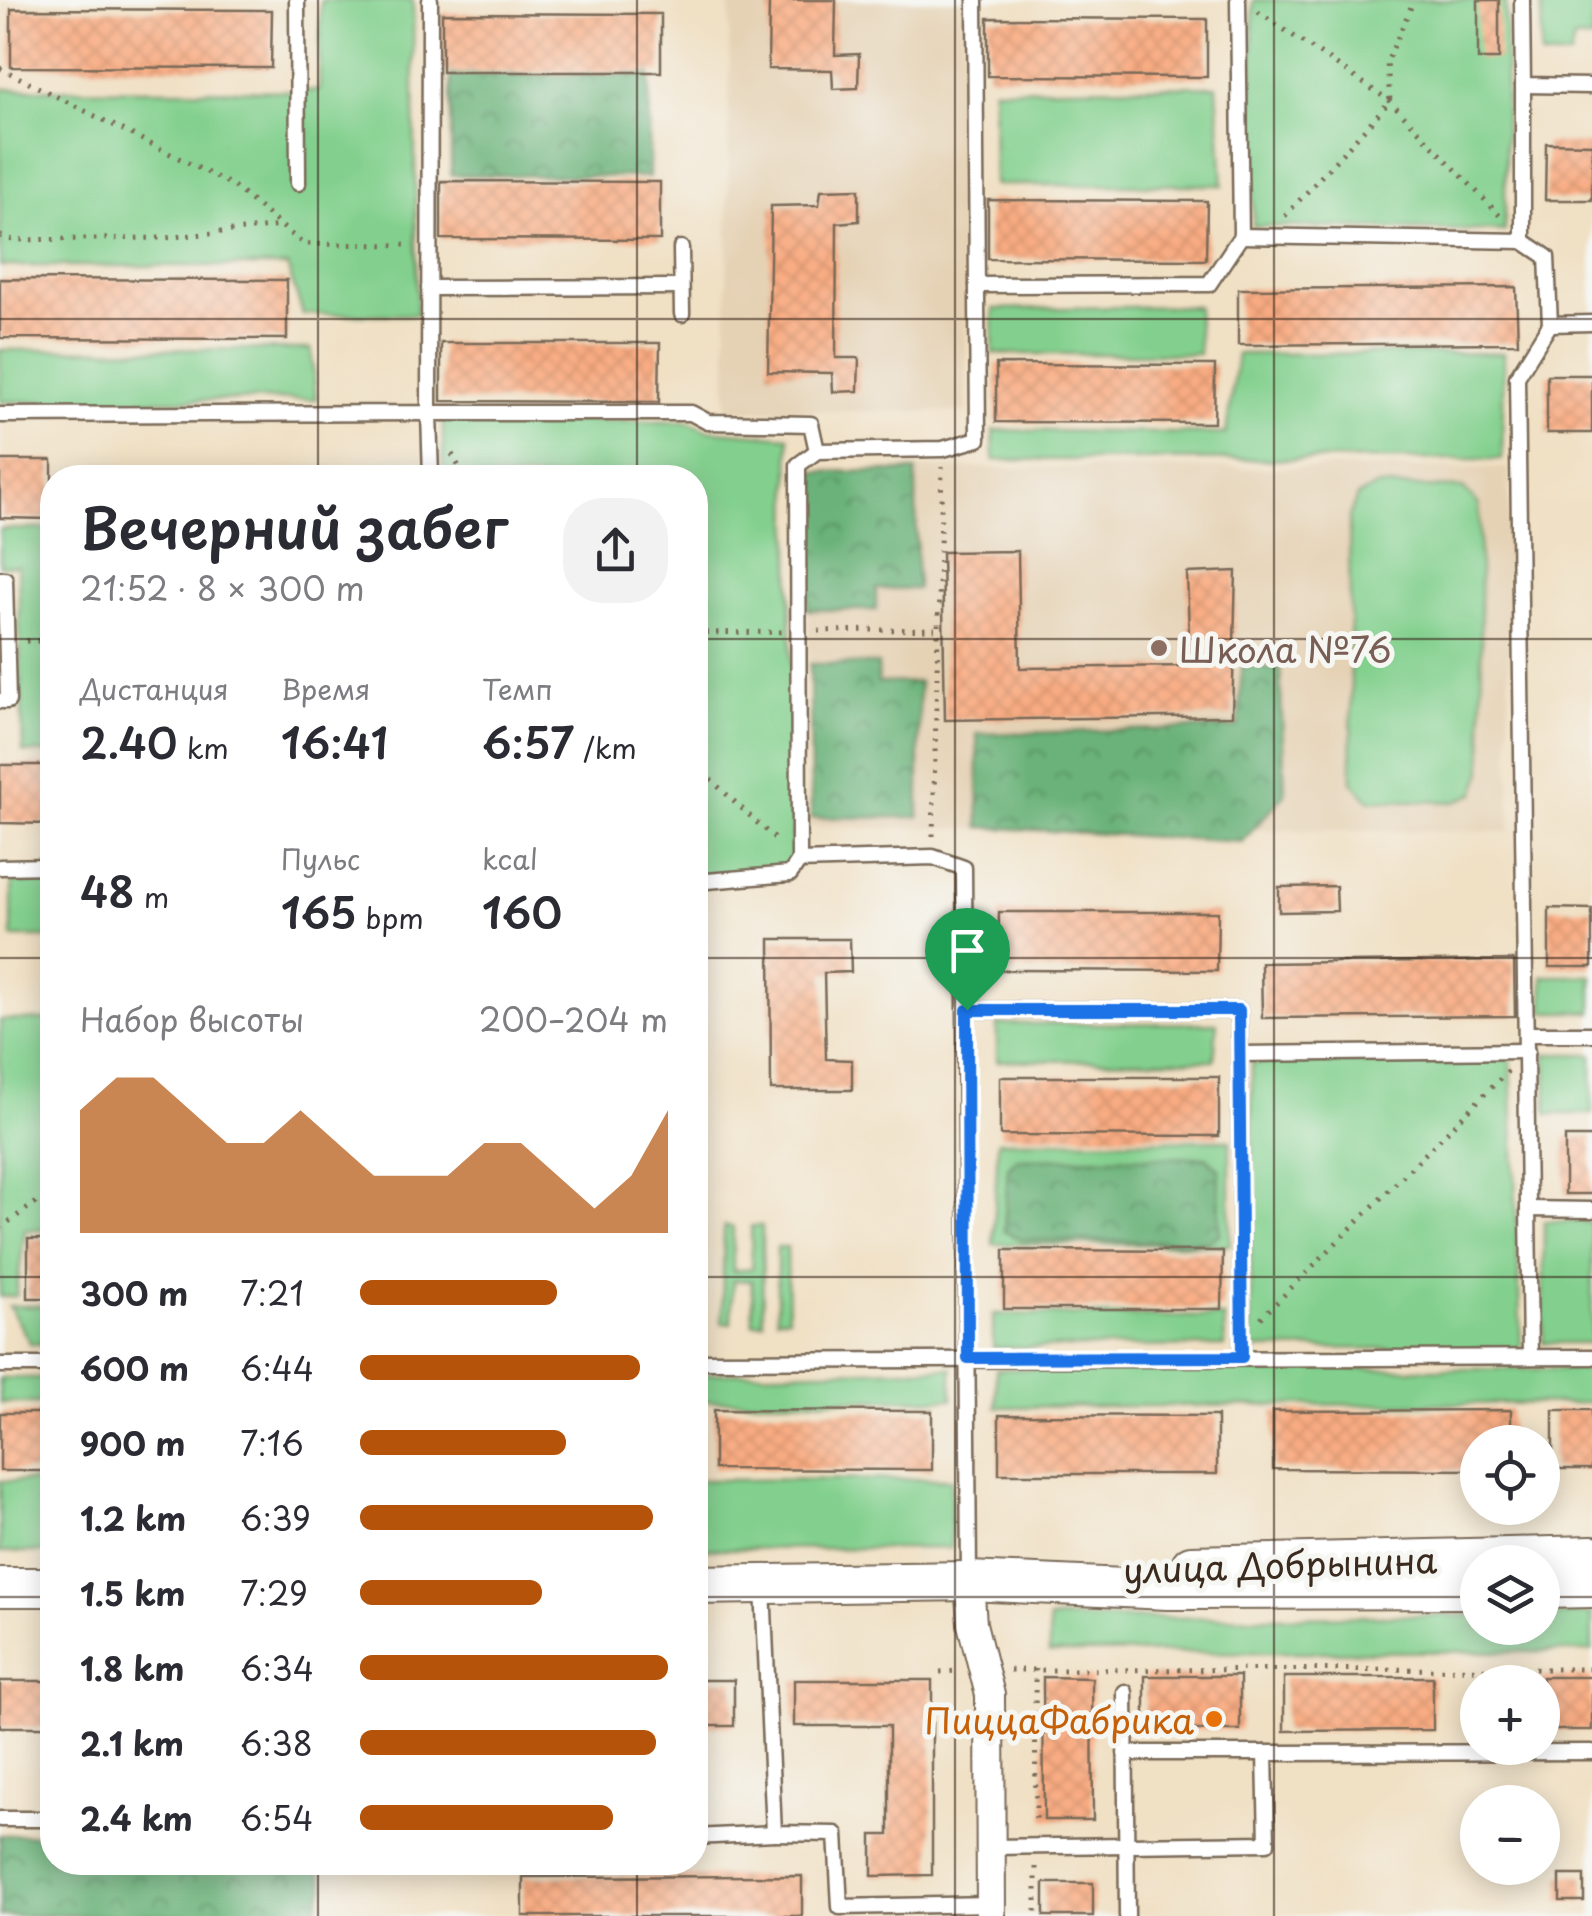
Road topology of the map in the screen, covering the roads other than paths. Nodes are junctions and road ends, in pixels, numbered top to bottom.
1 (297, 0) edge
2 (430, 0) edge
3 (975, 0) edge
4 (1238, 0) edge
5 (1522, 0) edge
6 (1522, 86) junction
7 (1592, 86) edge
8 (298, 183) dead end
9 (1241, 236) junction
10 (1524, 241) junction
11 (681, 248) dead end
12 (977, 285) junction
13 (682, 287) junction
14 (430, 288) junction
15 (682, 314) dead end
16 (1592, 323) edge
17 (1550, 324) junction
18 (429, 413) junction
19 (0, 415) edge
20 (817, 451) junction
21 (431, 465) edge
22 (0, 579) edge
23 (0, 701) edge
24 (799, 861) junction
25 (40, 866) edge
26 (0, 867) edge
27 (708, 881) edge
28 (967, 1010) junction
29 (1527, 1034) junction
30 (1592, 1034) edge
31 (1527, 1051) junction
32 (1242, 1054) junction
33 (1528, 1209) junction
34 (1592, 1210) edge
35 (1592, 1356) edge
36 (1242, 1357) junction
37 (1530, 1357) junction
38 (968, 1358) junction
39 (708, 1361) edge
40 (0, 1365) edge
41 (40, 1365) edge
42 (1592, 1555) edge
43 (1167, 1578) junction
44 (969, 1581) junction
45 (708, 1585) edge
46 (763, 1585) junction
47 (0, 1587) edge
48 (40, 1587) edge
49 (1460, 1588) edge
50 (1592, 1588) edge
51 (1560, 1589) edge
52 (1125, 1692) dead end
53 (1592, 1752) edge
54 (1126, 1753) junction
55 (1264, 1753) junction
56 (0, 1819) edge
57 (40, 1819) edge
58 (774, 1834) junction
59 (708, 1837) edge
60 (1126, 1845) junction
61 (991, 1847) junction
62 (992, 1910) edge
63 (868, 1911) edge
64 (1127, 1916) edge

1 - 8 lane
2 - 14 lane
3 - 12 lane
4 - 9 lane
5 - 6 lane
6 - 7 lane
6 - 10 lane
9 - 10 lane
9 - 12 lane
10 - 17 lane
11 - 13 lane
12 - 20 lane
13 - 14 lane
13 - 15 lane
14 - 18 lane
16 - 17 lane
17 - 29 lane
18 - 19 lane
18 - 20 lane
18 - 21 lane
20 - 24 lane
22 - 23 lane
24 - 27 lane
24 - 28 lane
25 - 26 lane
28 - 32 lane
28 - 38 lane
29 - 30 lane
29 - 31 lane
31 - 32 lane
31 - 33 lane
32 - 36 lane
33 - 34 lane
33 - 37 lane
35 - 37 lane
36 - 37 lane
36 - 38 lane
38 - 39 lane
38 - 44 lane
40 - 41 lane
42 - 43 main road, улица Добрынина
43 - 44 main road, улица Добрынина
43 - 49 main road, улица Добрынина
44 - 46 main road, улица Добрынина
44 - 61 street
45 - 46 main road, улица Добрынина
46 - 58 lane
47 - 48 main road
50 - 51 main road
52 - 54 lane
53 - 55 lane
54 - 55 lane
54 - 60 lane
55 - 60 lane
56 - 57 lane
58 - 59 lane
58 - 63 lane
60 - 61 lane
60 - 64 lane
61 - 62 street
62 - 63 lane

